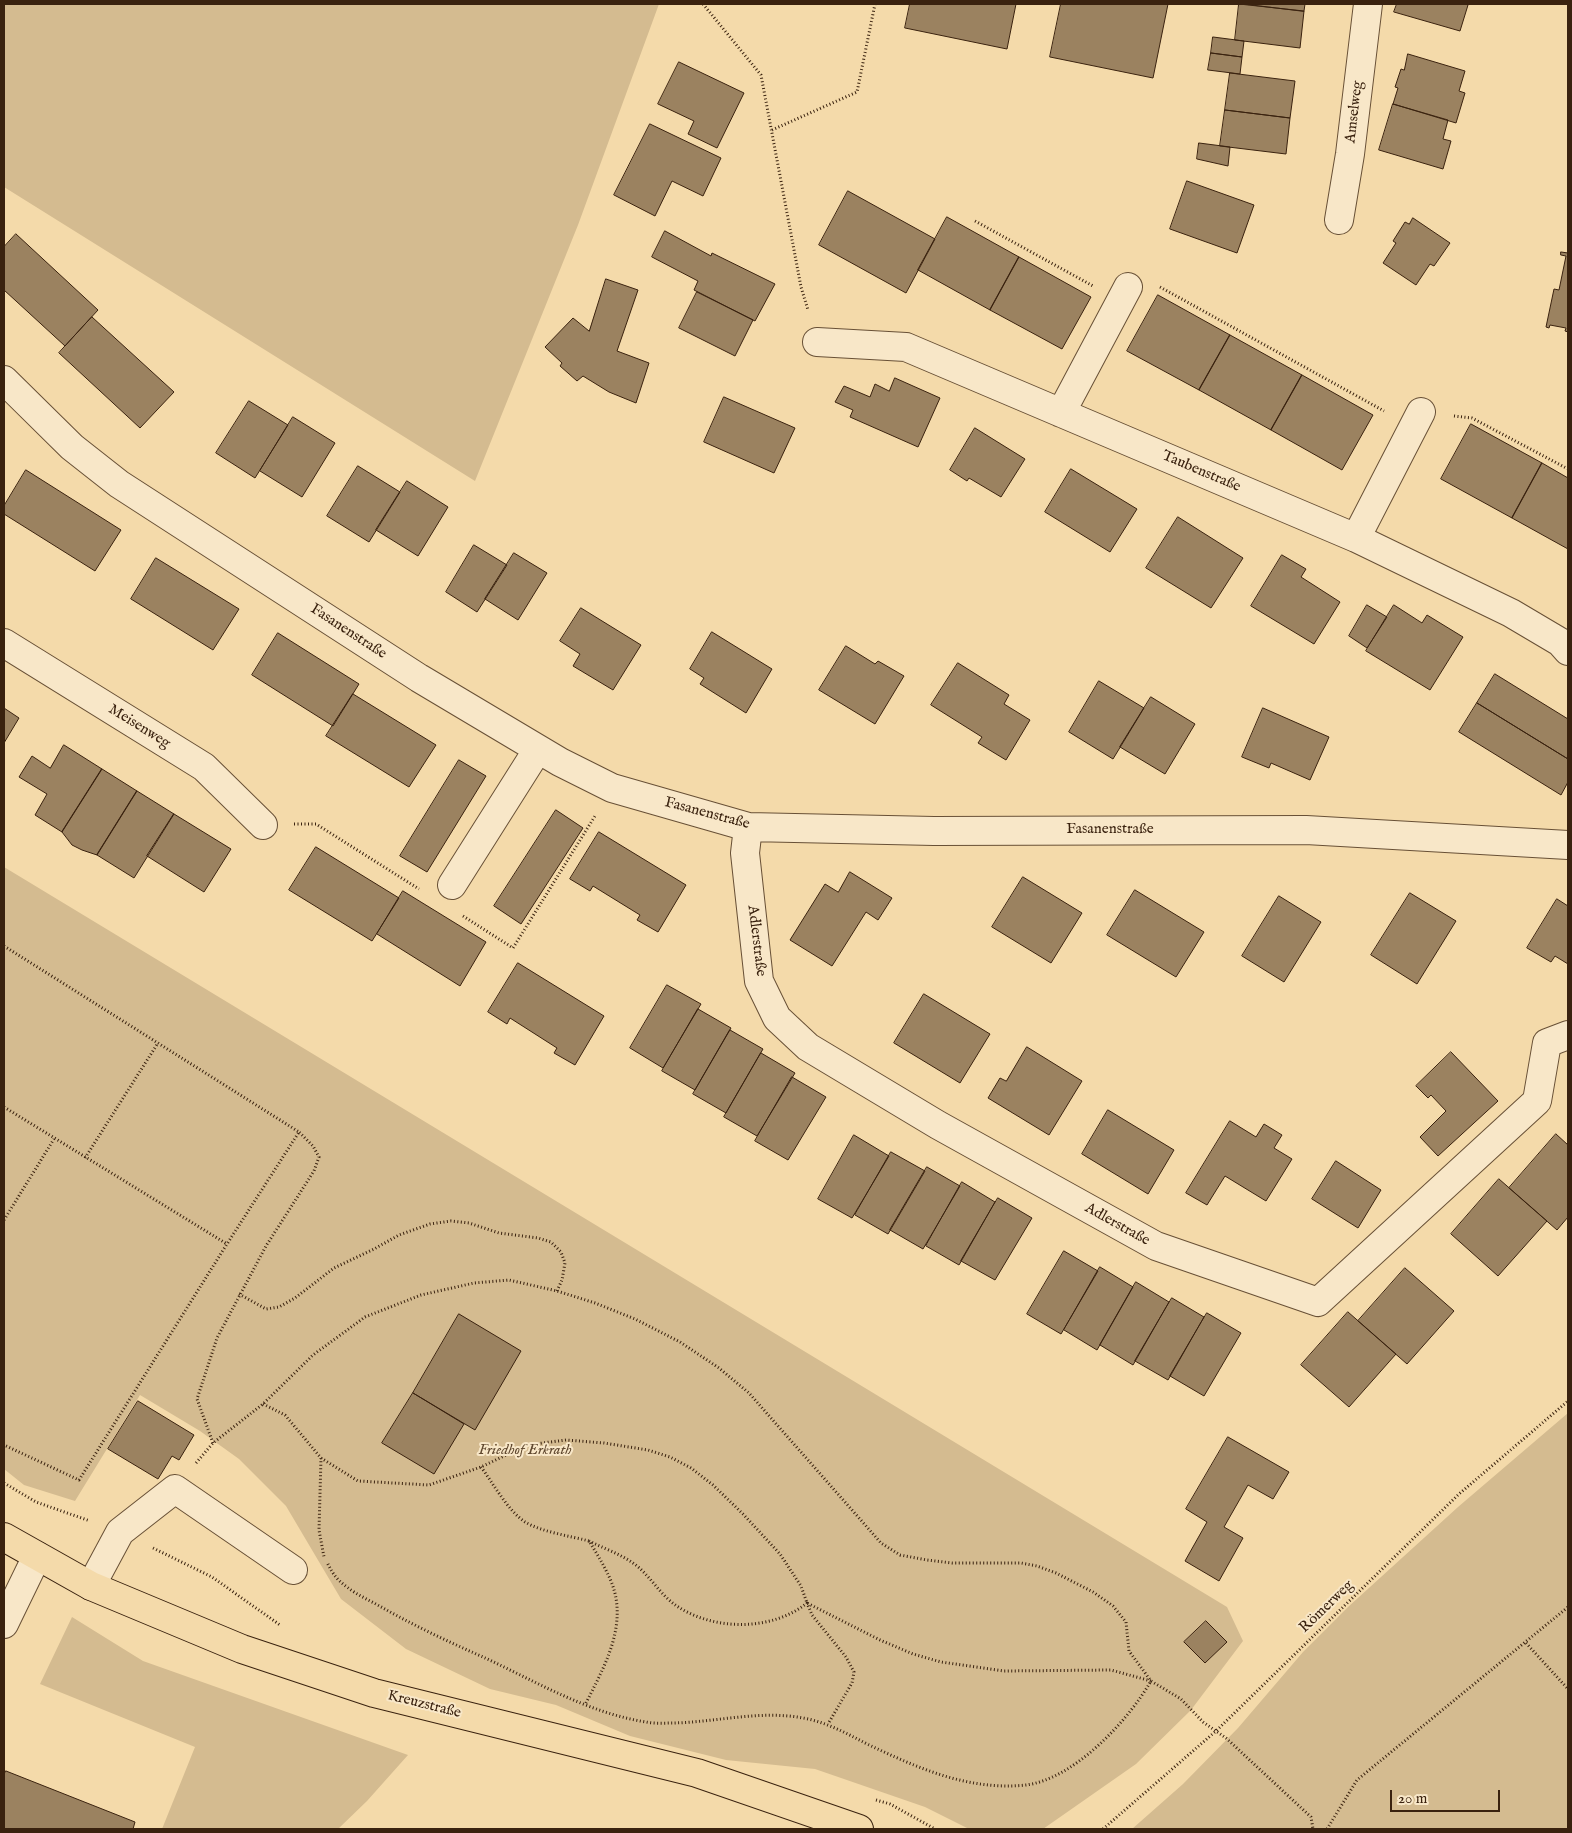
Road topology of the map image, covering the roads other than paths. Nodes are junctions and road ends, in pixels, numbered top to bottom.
1 (1368, 4) edge
2 (1339, 220) dead end
3 (1125, 295) road end
4 (817, 342) road end
5 (4, 380) edge
6 (1061, 413) junction
7 (1417, 419) road end
8 (1356, 538) junction
9 (4, 643) edge
10 (1568, 651) edge
11 (538, 750) junction
12 (263, 825) dead end
13 (748, 827) junction
14 (1568, 845) edge
15 (452, 885) dead end
16 (1568, 1035) edge
17 (4, 1538) edge
18 (37, 1556) junction
19 (293, 1570) dead end
20 (91, 1586) junction
21 (4, 1624) edge
22 (860, 1829) edge

1 - 2 street, Amselweg
3 - 6 street
4 - 6 street, Taubenstraße
5 - 11 street, Fasanenstraße
6 - 8 street, Taubenstraße
7 - 8 street
8 - 10 street, Taubenstraße
9 - 12 street, Meisenweg
11 - 13 street, Fasanenstraße
11 - 15 street
13 - 14 street, Fasanenstraße
13 - 16 street, Adlerstraße
17 - 18 main road, Kreuzstraße
18 - 20 main road, Kreuzstraße
18 - 21 street
19 - 20 street
20 - 22 main road, Kreuzstraße

